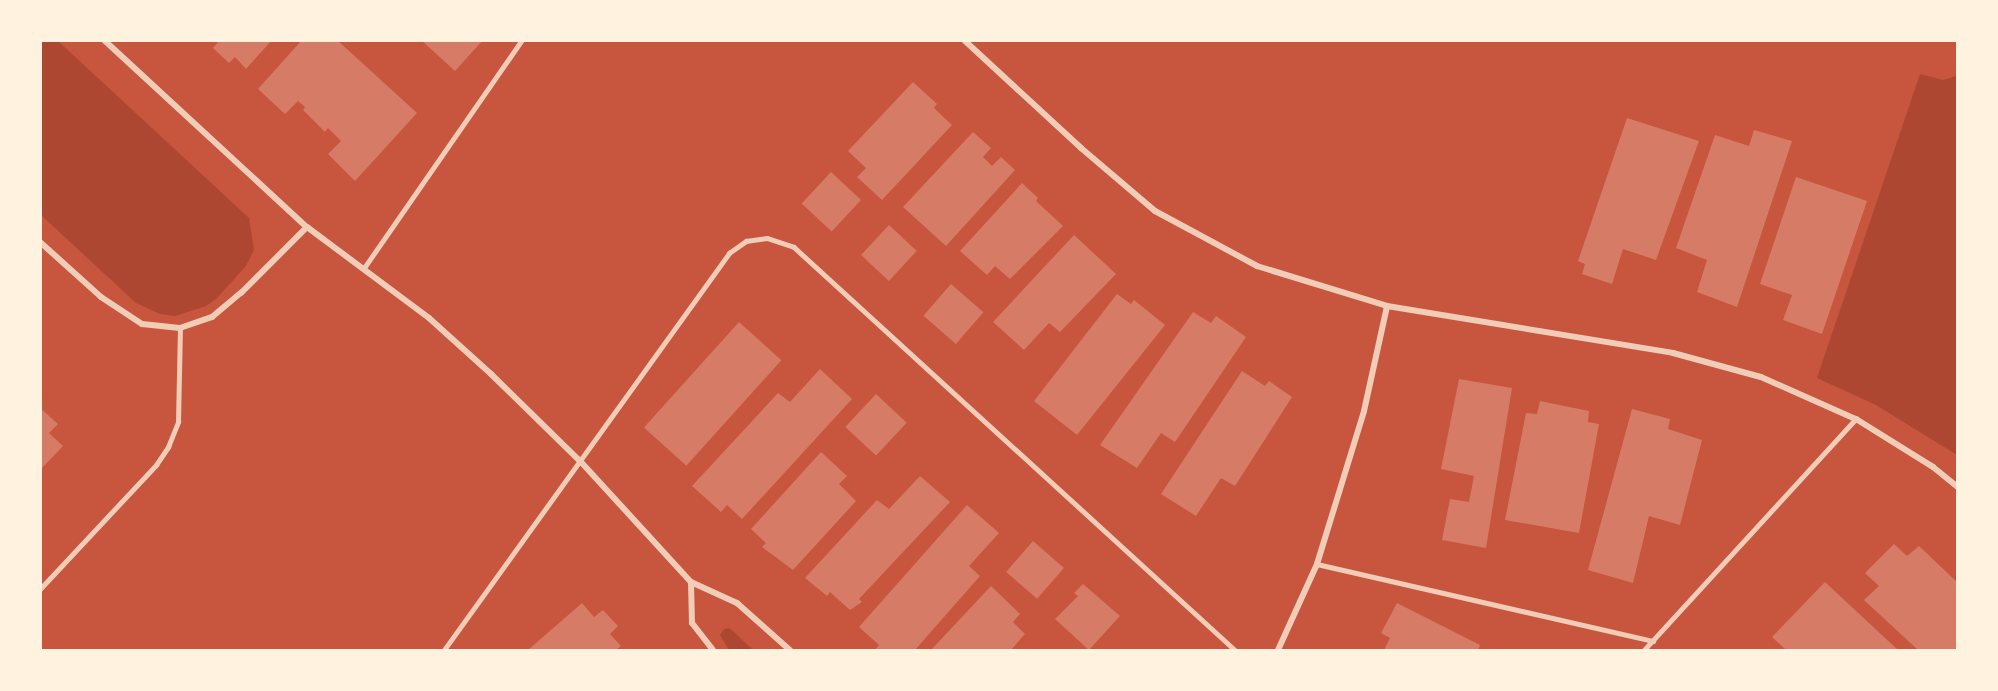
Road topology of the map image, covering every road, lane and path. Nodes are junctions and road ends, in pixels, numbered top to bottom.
1 (104, 40) edge
2 (522, 40) edge
3 (964, 40) edge
4 (307, 226) junction
5 (40, 242) edge
6 (364, 268) junction
7 (1387, 306) junction
8 (180, 328) junction
9 (1856, 419) junction
10 (580, 462) junction
11 (1958, 487) edge
12 (1317, 564) junction
13 (691, 582) junction
14 (40, 589) edge
15 (1653, 641) junction
16 (444, 651) edge
17 (713, 651) edge
18 (790, 651) edge
19 (1235, 651) edge
20 (1278, 651) edge
21 (1644, 651) edge

1 - 4 street
2 - 6 lane
3 - 7 street
4 - 6 street
4 - 8 street
5 - 8 street
6 - 10 street
7 - 9 street
7 - 12 street
8 - 14 lane
9 - 11 street
9 - 15 lane
10 - 13 street
10 - 16 lane
10 - 19 lane
12 - 15 lane
12 - 20 street
13 - 17 street
13 - 18 street
15 - 21 lane

